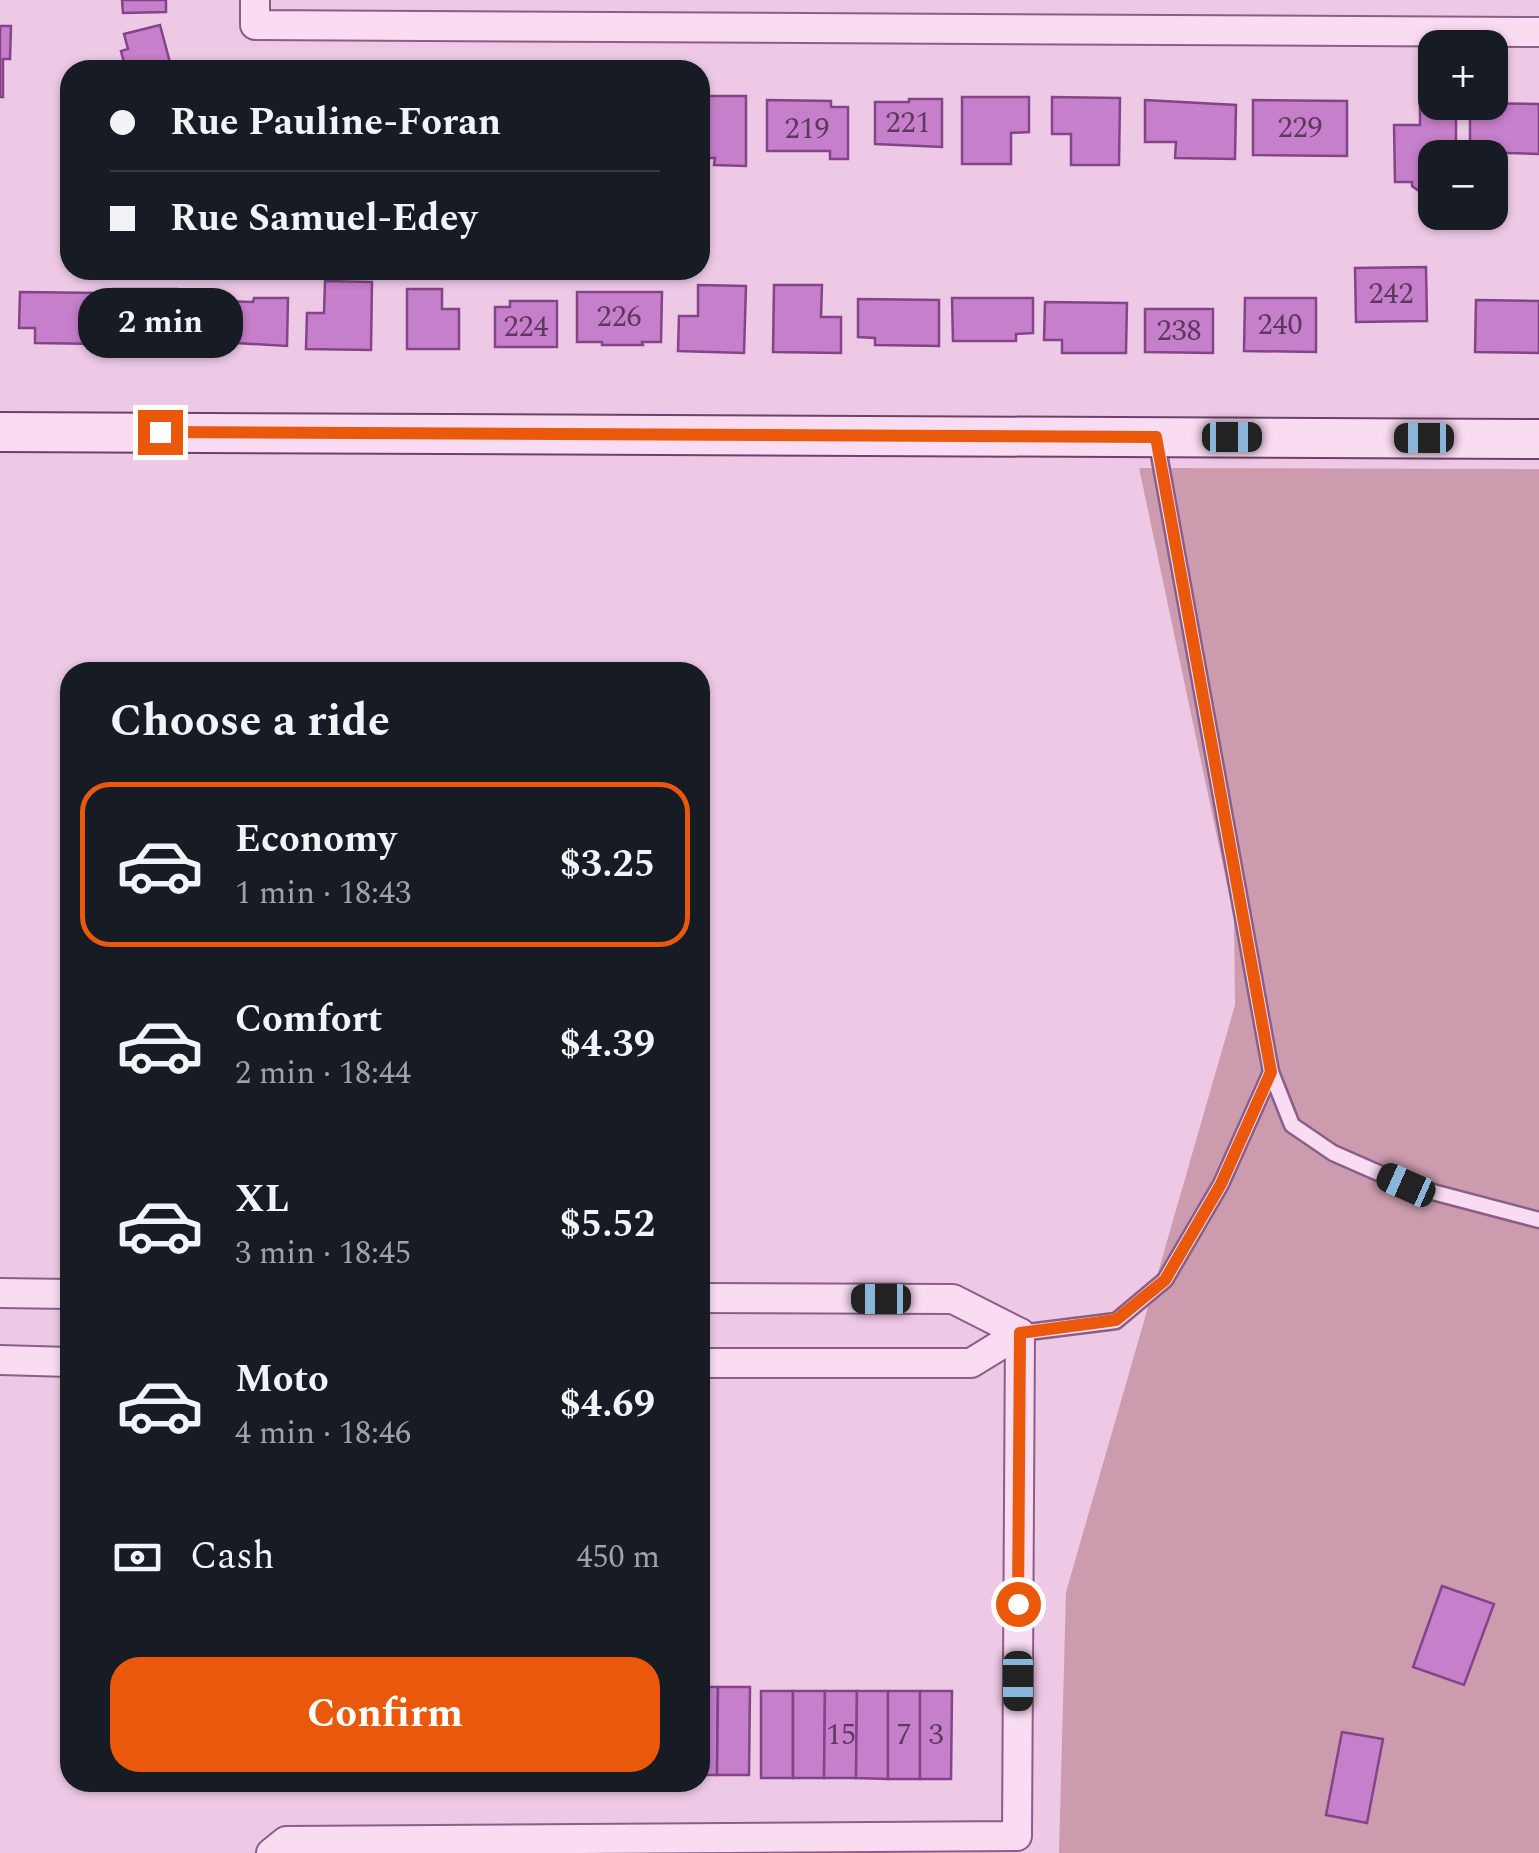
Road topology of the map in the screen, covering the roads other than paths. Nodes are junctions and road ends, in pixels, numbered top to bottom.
1 (256, 0) edge
2 (1539, 32) edge
3 (0, 432) edge
4 (1156, 437) junction
5 (1539, 439) edge
6 (1271, 1072) junction
7 (1539, 1220) edge
8 (0, 1293) edge
9 (60, 1294) edge
10 (710, 1298) edge
11 (1020, 1333) junction
12 (0, 1360) edge
13 (60, 1362) edge
14 (710, 1363) edge
15 (271, 1853) edge

1 - 2 street
3 - 4 street
4 - 5 street
4 - 6 lane
6 - 7 lane
6 - 11 lane
8 - 9 street
10 - 11 street
11 - 14 street
11 - 15 street
12 - 13 street

